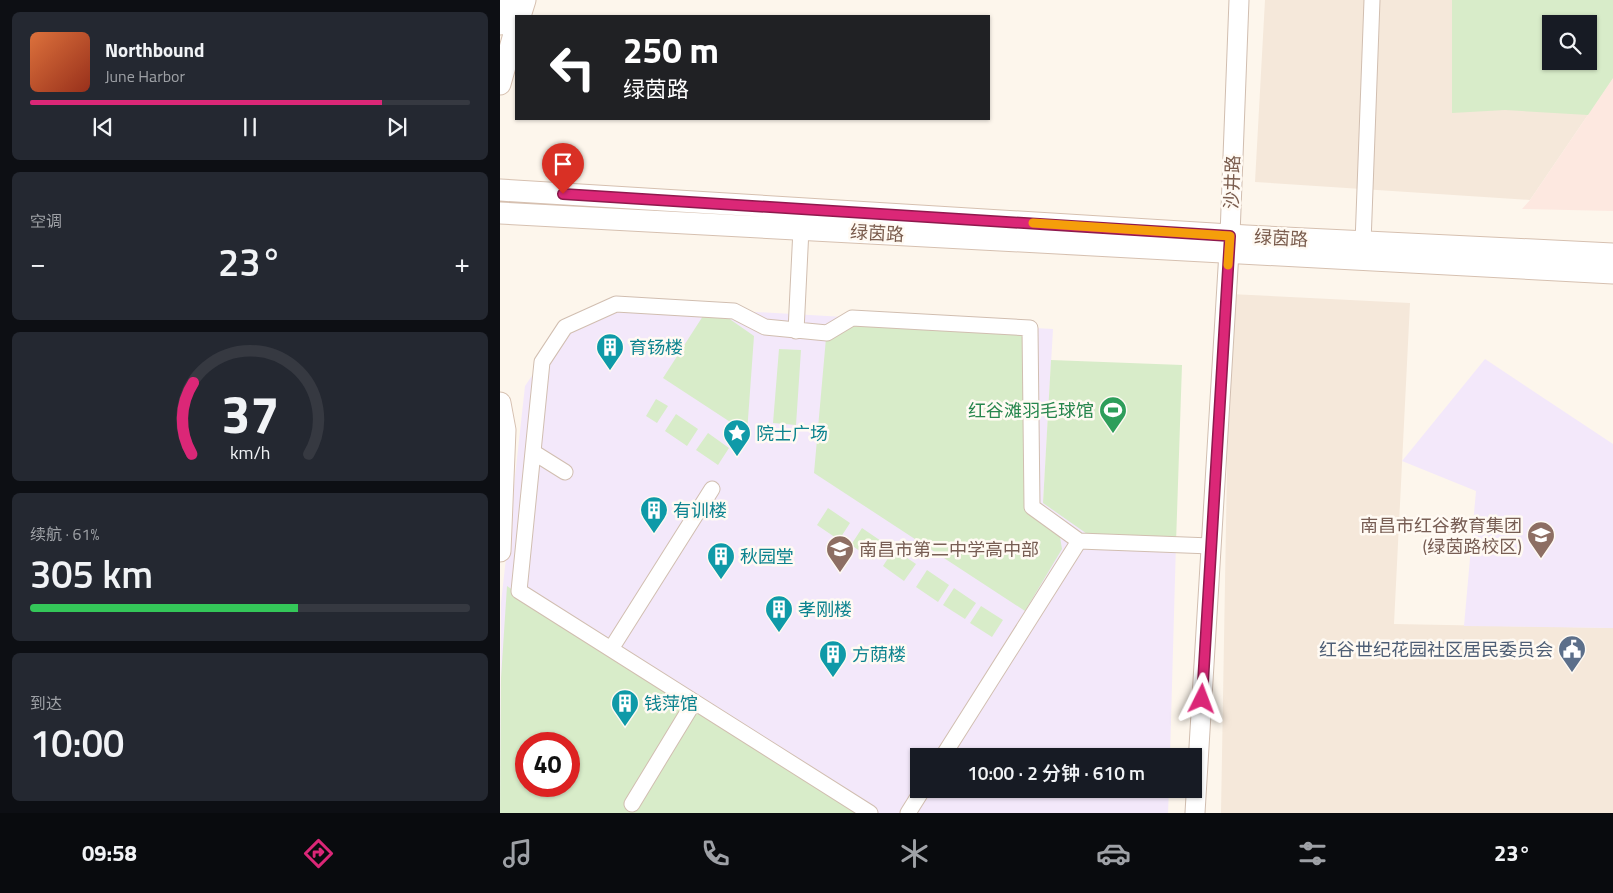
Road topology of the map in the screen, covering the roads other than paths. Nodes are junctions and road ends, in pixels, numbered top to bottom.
1 (507, 0) edge
2 (525, 0) edge
3 (1239, 0) edge
4 (1372, 0) edge
5 (520, 15) edge
6 (500, 24) edge
7 (515, 31) edge
8 (500, 84) edge
9 (500, 190) edge
10 (500, 213) edge
11 (801, 229) junction
12 (1364, 242) junction
13 (1613, 242) edge
14 (1229, 244) junction
15 (1613, 254) edge
16 (1582, 262) junction
17 (1613, 273) edge
18 (1613, 287) edge
19 (796, 331) junction
20 (500, 402) edge
21 (533, 452) junction
22 (565, 472) dead end
23 (712, 489) dead end
24 (1079, 541) junction
25 (1211, 546) junction
26 (500, 551) edge
27 (611, 650) junction
28 (694, 702) junction
29 (949, 748) edge
30 (917, 798) edge
31 (632, 804) dead end
32 (870, 813) edge
33 (908, 813) edge
34 (1195, 813) edge

1 - 6 main road
2 - 5 main road
3 - 14 street, 沙井路
4 - 12 street
7 - 8 main road
9 - 14 main road, 绿茵路
10 - 11 main road, 绿茵路
11 - 14 main road, 绿茵路
11 - 19 street
12 - 14 main road, 绿茵路
12 - 16 main road, 绿茵路
13 - 16 main road
14 - 16 main road, 绿茵路
14 - 25 street, 沙井路
15 - 16 main road, 绿茵路
16 - 17 main road, 绿茵路
16 - 18 main road
19 - 21 street
19 - 24 street
20 - 26 main road
21 - 22 street
21 - 27 street
23 - 27 street
24 - 25 street
24 - 29 street
25 - 34 street, 沙井路
27 - 28 street
28 - 31 street
28 - 32 street
30 - 33 street

